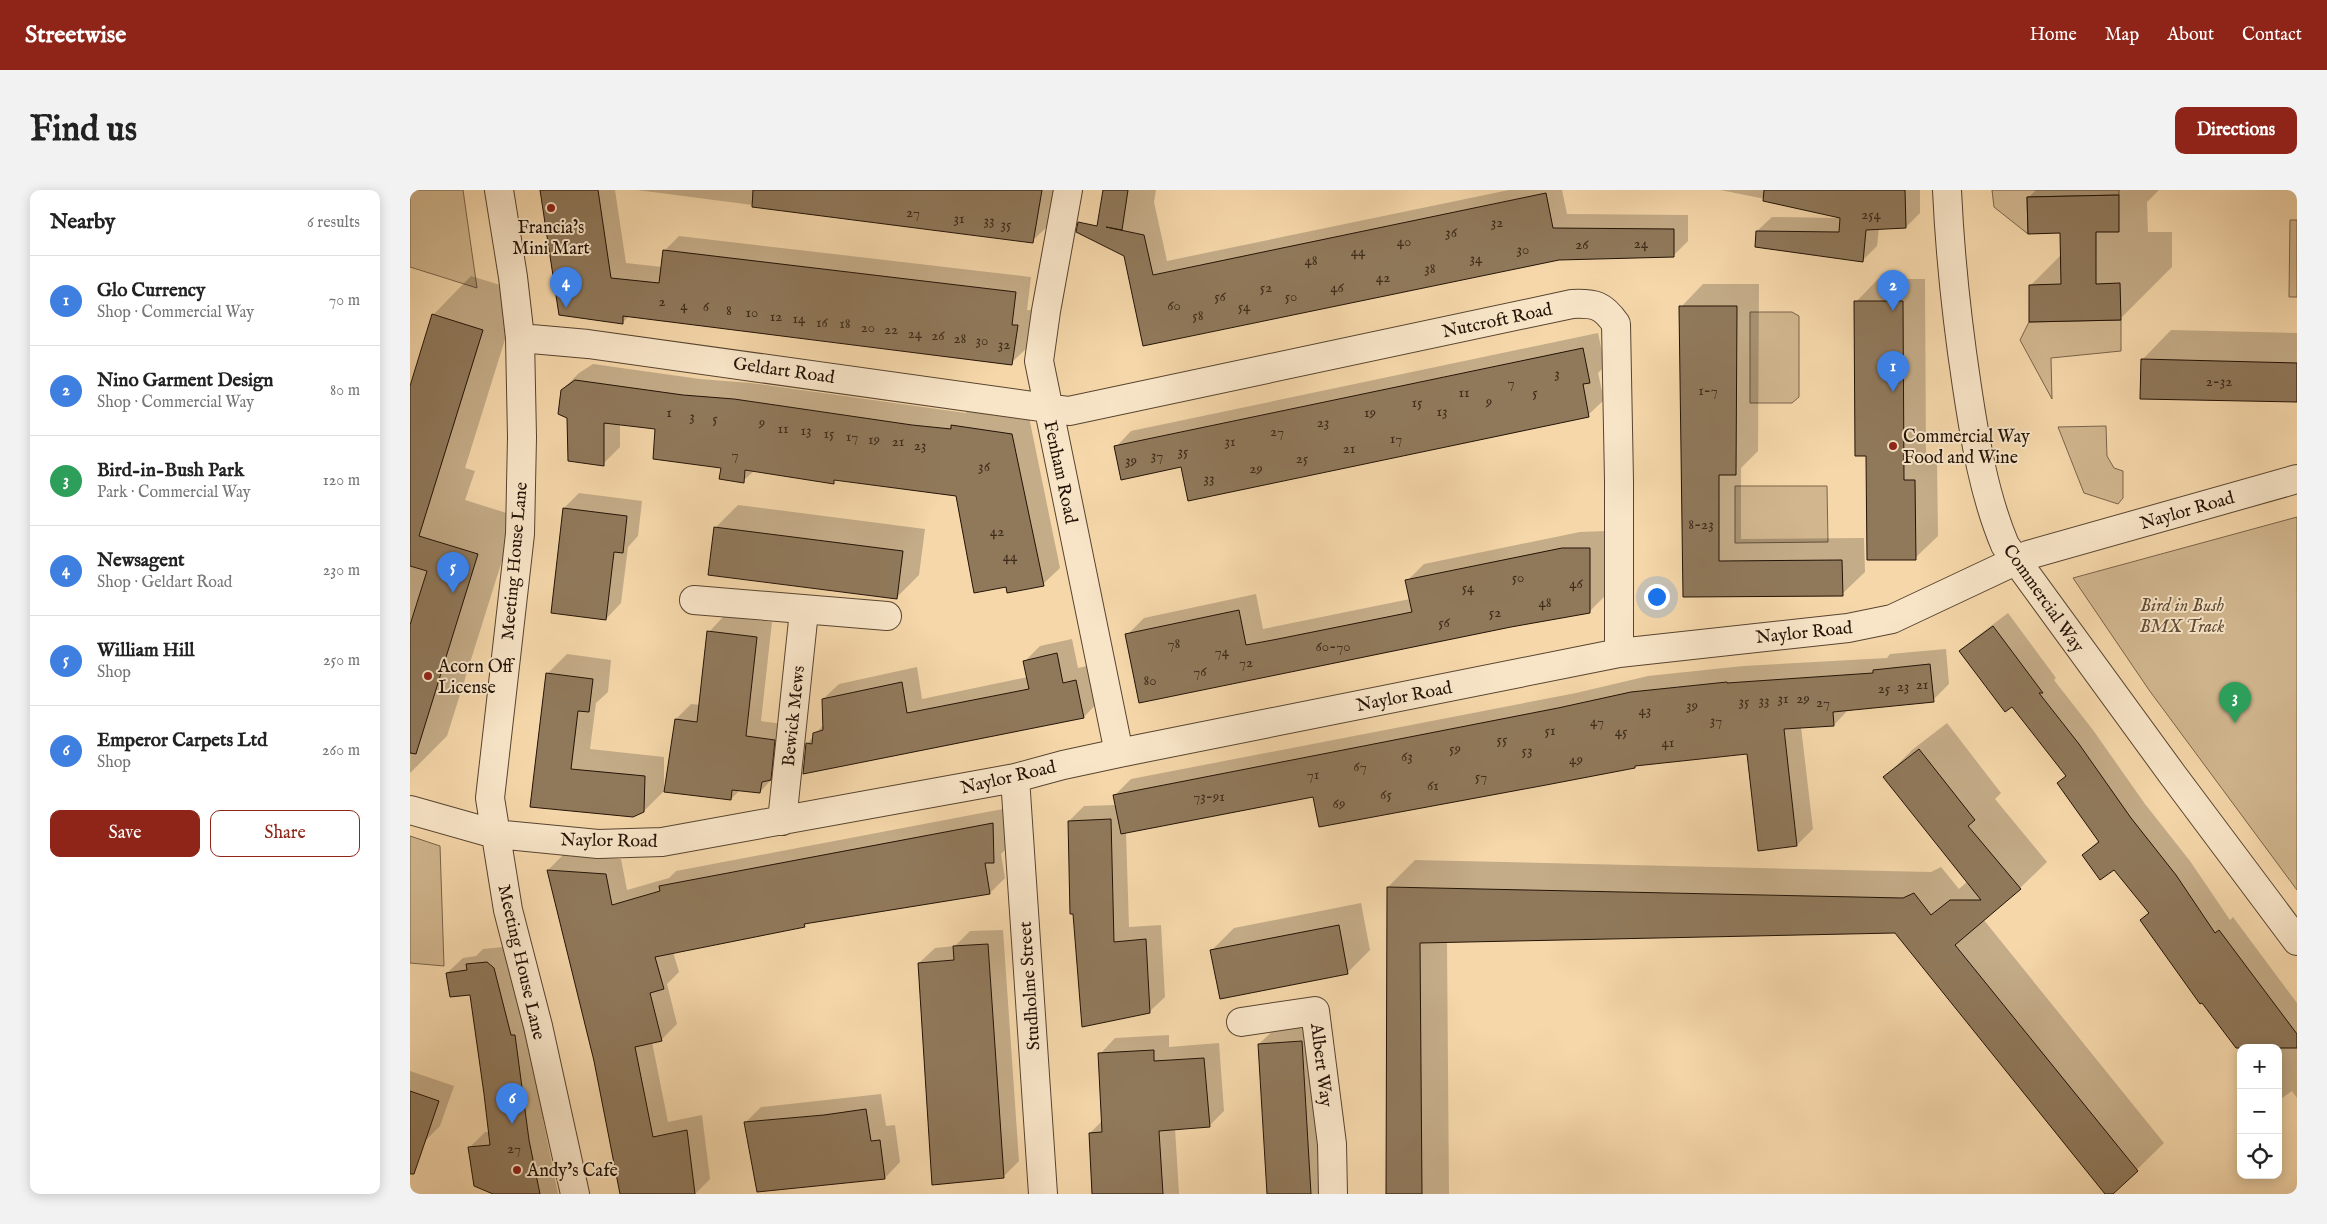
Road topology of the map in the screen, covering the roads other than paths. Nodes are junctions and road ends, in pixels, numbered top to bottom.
1 (499, 190) edge
2 (1068, 190) edge
3 (1947, 190) edge
4 (520, 338) junction
5 (1048, 407) junction
6 (2297, 480) edge
7 (2014, 560) junction
8 (694, 600) dead end
9 (804, 610) junction
10 (887, 616) dead end
11 (1619, 653) junction
12 (1119, 753) junction
13 (1015, 778) junction
14 (410, 810) edge
15 (782, 821) junction
16 (495, 834) junction
17 (2297, 941) edge
18 (1241, 1022) dead end
19 (576, 1194) edge
20 (1043, 1194) edge
21 (1333, 1194) edge

1 - 4 street, Meeting House Lane
2 - 5 street, Fenham Road
3 - 7 street, Commercial Way
4 - 5 street, Geldart Road
4 - 16 street, Meeting House Lane
5 - 11 street, Nutcroft Road
5 - 12 street, Fenham Road
6 - 7 street, Naylor Road
7 - 11 street, Naylor Road
7 - 17 street, Commercial Way
8 - 9 street
9 - 10 street
9 - 15 street, Bewick Mews
11 - 12 street, Naylor Road
12 - 13 street, Naylor Road
13 - 15 street, Naylor Road
13 - 20 street, Studholme Street
14 - 16 street, Naylor Road
15 - 16 street, Naylor Road
16 - 19 street, Meeting House Lane
18 - 21 street, Albert Way

